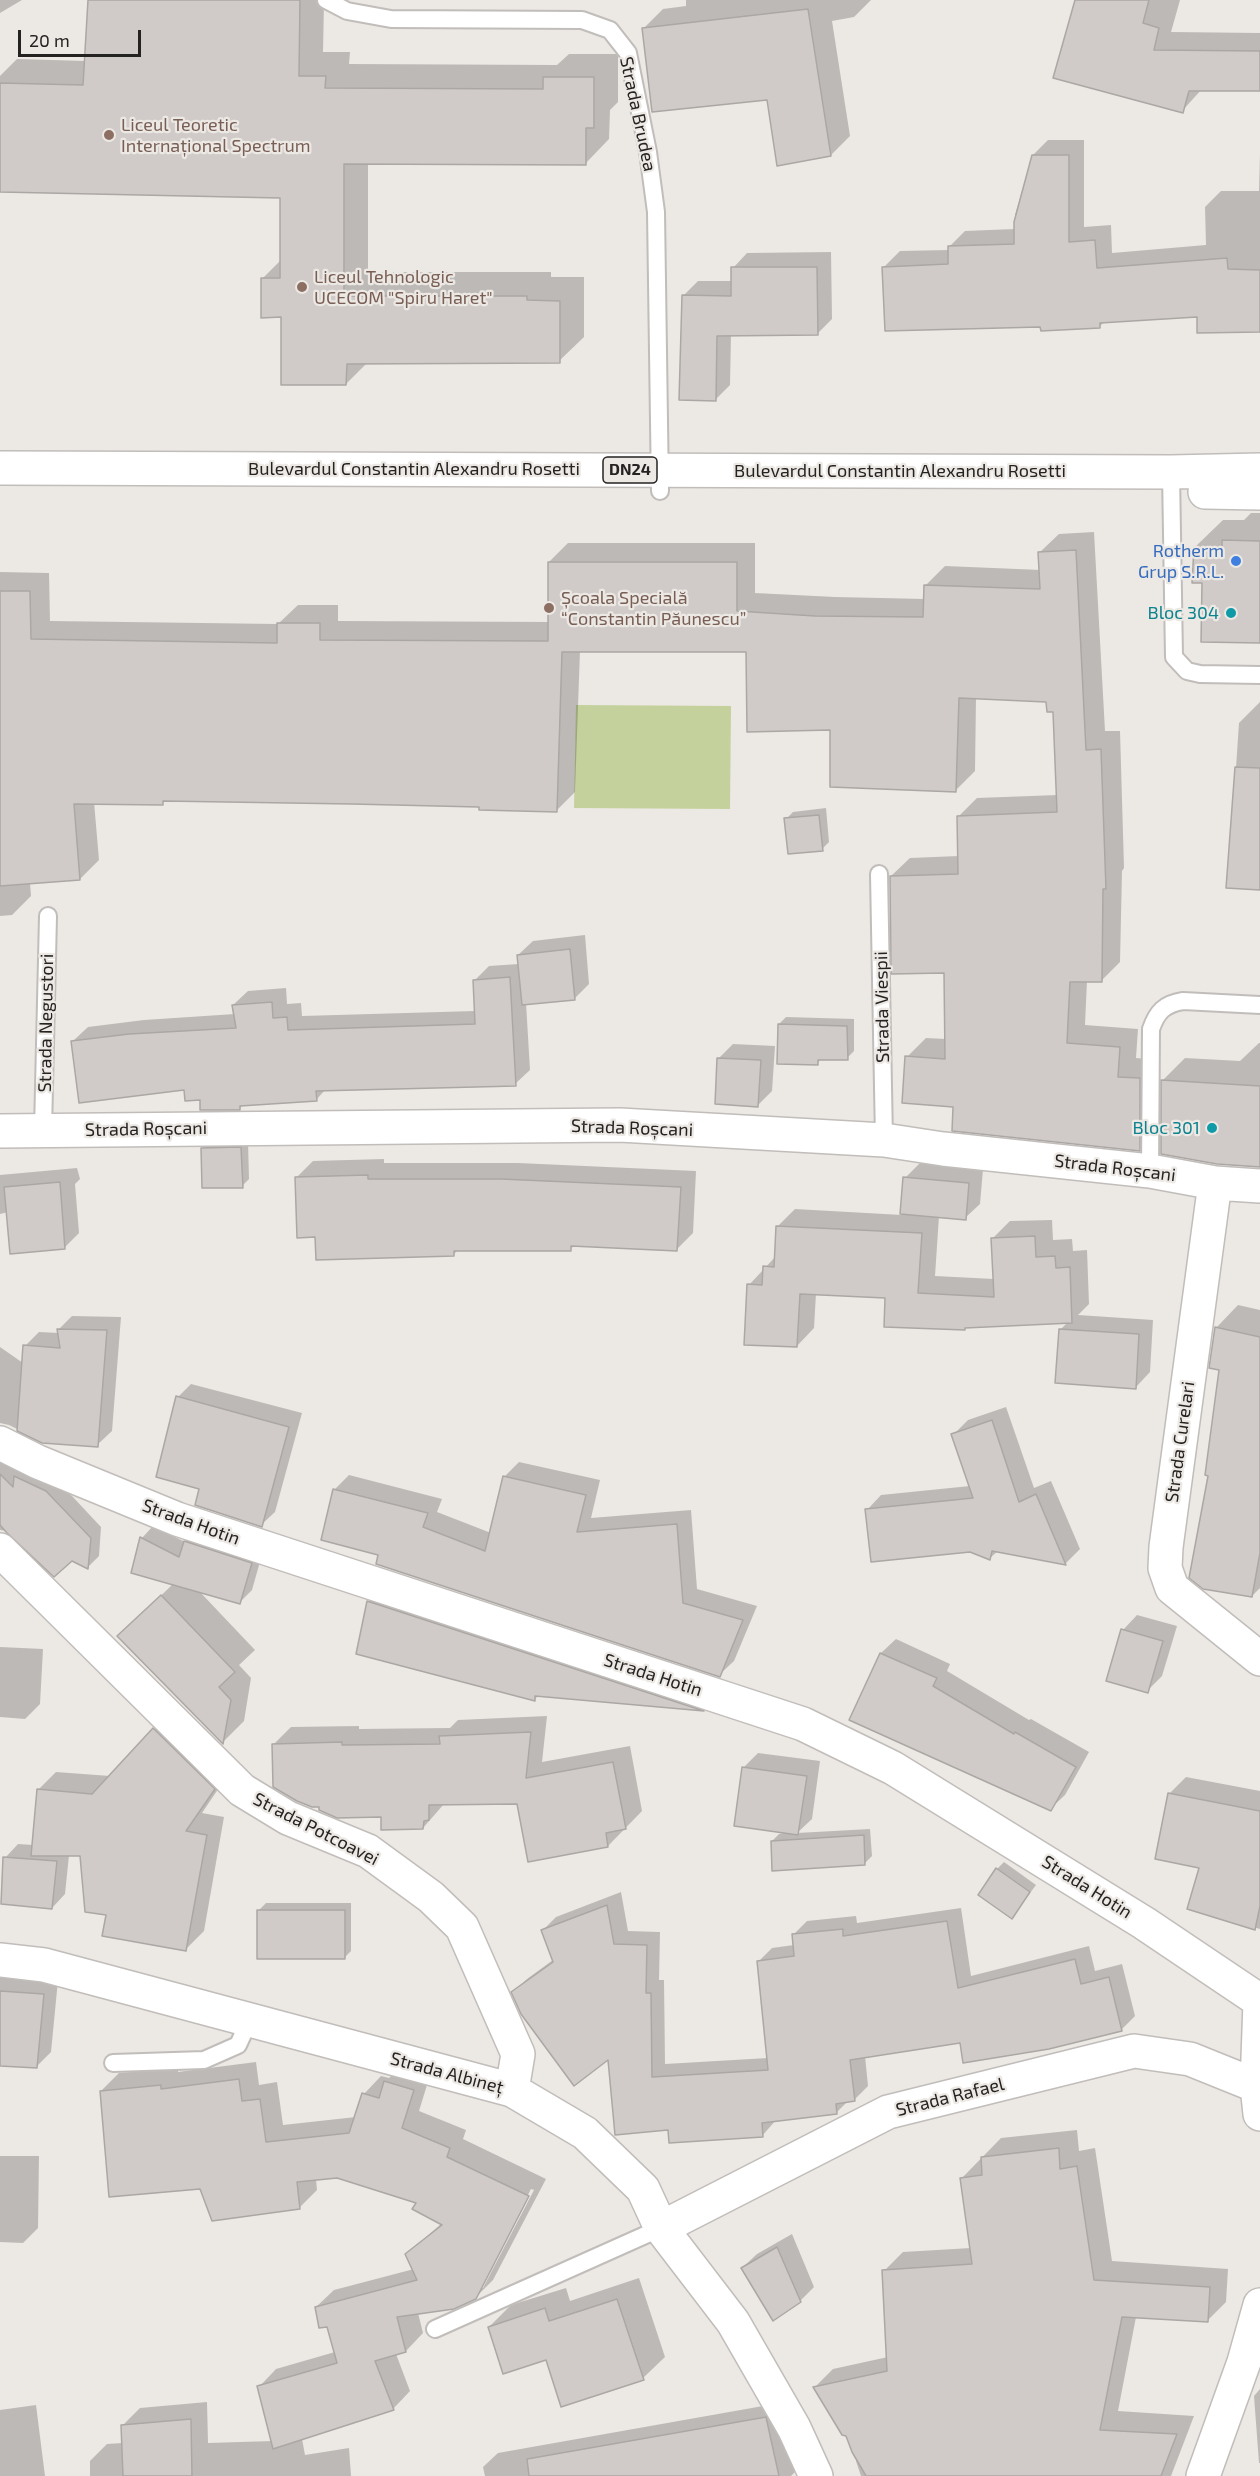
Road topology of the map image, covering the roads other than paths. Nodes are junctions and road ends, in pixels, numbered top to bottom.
1 (326, 0) edge
2 (0, 468) edge
3 (1260, 470) edge
4 (660, 480) junction
5 (1171, 481) junction
6 (0, 486) edge
7 (1260, 493) edge
8 (1260, 675) edge
9 (879, 874) dead end
10 (48, 916) dead end
11 (1260, 1005) edge
12 (43, 1130) junction
13 (0, 1131) edge
14 (884, 1140) junction
15 (1150, 1171) junction
16 (1215, 1183) junction
17 (1260, 1186) edge
18 (0, 1443) edge
19 (0, 1550) edge
20 (1260, 1659) edge
21 (0, 1960) edge
22 (1260, 2002) edge
23 (249, 2020) junction
24 (113, 2063) dead end
25 (512, 2090) junction
26 (1259, 2100) edge
27 (661, 2228) junction
28 (1260, 2306) edge
29 (435, 2329) dead end
30 (816, 2476) edge
31 (1203, 2476) edge

1 - 4 lane, Strada Brudea
2 - 4 street, Bulevardul Constantin Alexandru Rosetti / DN24
3 - 5 street, Bulevardul Constantin Alexandru Rosetti / DN24
4 - 5 street, Bulevardul Constantin Alexandru Rosetti / DN24
4 - 6 street, Bulevardul Constantin Alexandru Rosetti / DN24
5 - 7 street, Bulevardul Constantin Alexandru Rosetti / DN24
5 - 8 lane
9 - 14 lane, Strada Viespii
10 - 12 lane, Strada Negustori
11 - 15 lane
12 - 13 street, Strada Roșcani
12 - 14 street, Strada Roșcani
14 - 15 street, Strada Roșcani
15 - 16 street, Strada Roșcani
16 - 17 street, Strada Roșcani
16 - 20 street, Strada Curelari
18 - 22 street, Strada Hotin
19 - 25 street, Strada Potcoavei
21 - 23 street, Strada Albineț
22 - 26 street
23 - 24 lane
23 - 25 street, Strada Albineț
25 - 27 street, Strada Albineț
26 - 27 street, Strada Rafael
27 - 29 lane
27 - 30 street, Strada Albineț
28 - 31 street

